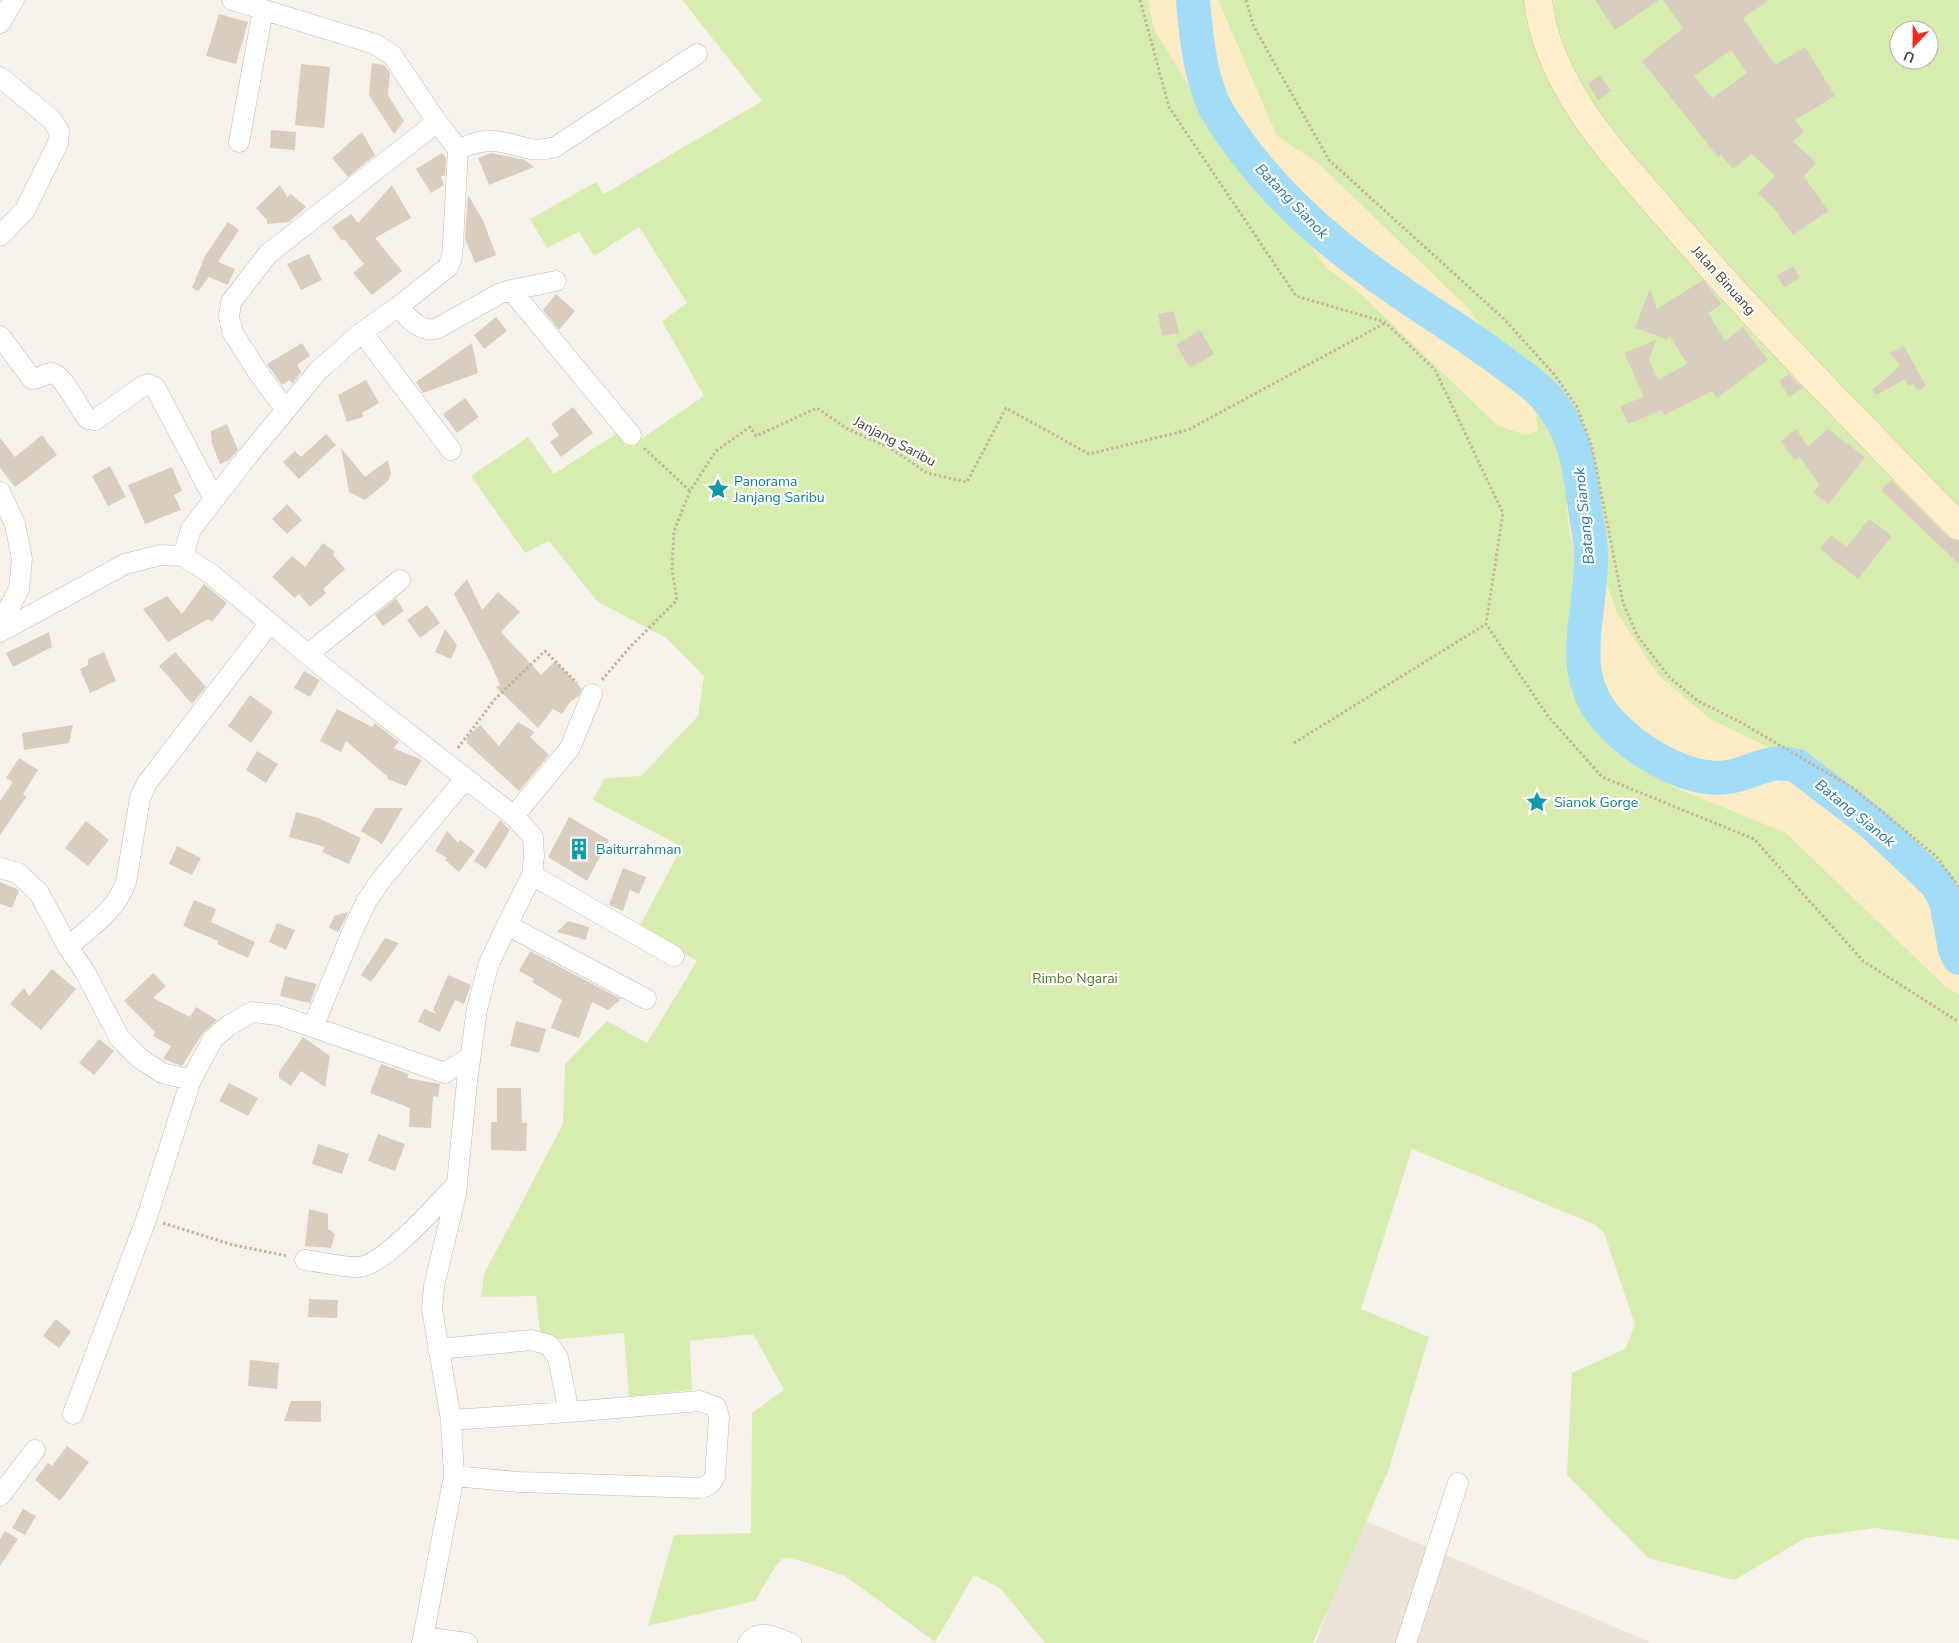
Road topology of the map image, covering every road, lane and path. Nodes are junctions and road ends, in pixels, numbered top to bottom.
1 (14, 0) edge
2 (232, 0) edge
3 (1140, 0) edge
4 (1246, 0) edge
5 (1538, 0) edge
6 (263, 10) junction
7 (0, 23) edge
8 (697, 54) dead end
9 (0, 77) edge
10 (437, 122) junction
11 (239, 142) dead end
12 (458, 149) junction
13 (0, 236) edge
14 (556, 281) dead end
15 (510, 290) junction
16 (398, 307) junction
17 (1385, 322) junction
18 (362, 332) junction
19 (0, 336) edge
20 (286, 410) junction
21 (631, 436) joint
22 (450, 450) dead end
23 (690, 491) junction
24 (0, 492) edge
25 (214, 499) junction
26 (1959, 526) edge
27 (183, 556) junction
28 (400, 580) dead end
29 (270, 623) junction
30 (1486, 624) junction
31 (0, 625) edge
32 (0, 632) edge
33 (308, 654) junction
34 (592, 694) junction
35 (1294, 743) dead end
36 (448, 763) junction
37 (465, 779) junction
38 (514, 816) junction
39 (0, 868) edge
40 (532, 875) junction
41 (1959, 887) edge
42 (507, 924) junction
43 (68, 947) junction
44 (674, 956) dead end
45 (646, 998) dead end
46 (1959, 1022) edge
47 (314, 1027) junction
48 (470, 1057) junction
49 (445, 1073) junction
50 (191, 1080) junction
51 (466, 1082) junction
52 (457, 1184) junction
53 (146, 1217) junction
54 (305, 1260) joint
55 (438, 1349) junction
56 (569, 1412) junction
57 (73, 1414) dead end
58 (451, 1420) junction
59 (35, 1450) dead end
60 (454, 1476) junction
61 (1458, 1483) dead end
62 (0, 1496) edge
63 (422, 1640) edge
64 (467, 1643) edge
65 (748, 1643) edge
66 (791, 1643) edge
67 (1406, 1643) edge

1 - 7 street
2 - 6 street
3 - 17 path
4 - 41 path
5 - 26 main road, Jalan Binuang
6 - 10 street
6 - 11 street
8 - 12 street
9 - 13 street
10 - 12 street
10 - 20 street
12 - 16 street
14 - 15 street
15 - 16 street
15 - 21 street
16 - 18 street
17 - 23 path, Janjang Saribu
17 - 30 path
18 - 20 street
18 - 22 street
19 - 25 street
20 - 25 street
21 - 23 path
23 - 34 path, Janjang Saribu
24 - 31 street
25 - 27 street
27 - 29 street
27 - 32 street
28 - 33 street
29 - 33 street
29 - 43 street
30 - 35 path
30 - 46 path
33 - 36 street
34 - 36 path
34 - 38 street
36 - 37 street
37 - 38 street
37 - 47 street
38 - 40 street
39 - 43 street
40 - 42 street
40 - 44 street
42 - 45 street
42 - 48 street
43 - 50 street
47 - 49 street
47 - 50 street
48 - 49 street
48 - 51 street
49 - 51 street
50 - 53 street
51 - 52 street
52 - 54 street
52 - 55 street
53 - 54 path
53 - 57 street
55 - 56 street
55 - 58 street
56 - 58 street
56 - 60 street
58 - 60 street
59 - 62 street
60 - 63 street
61 - 67 street
63 - 64 street
65 - 66 street

